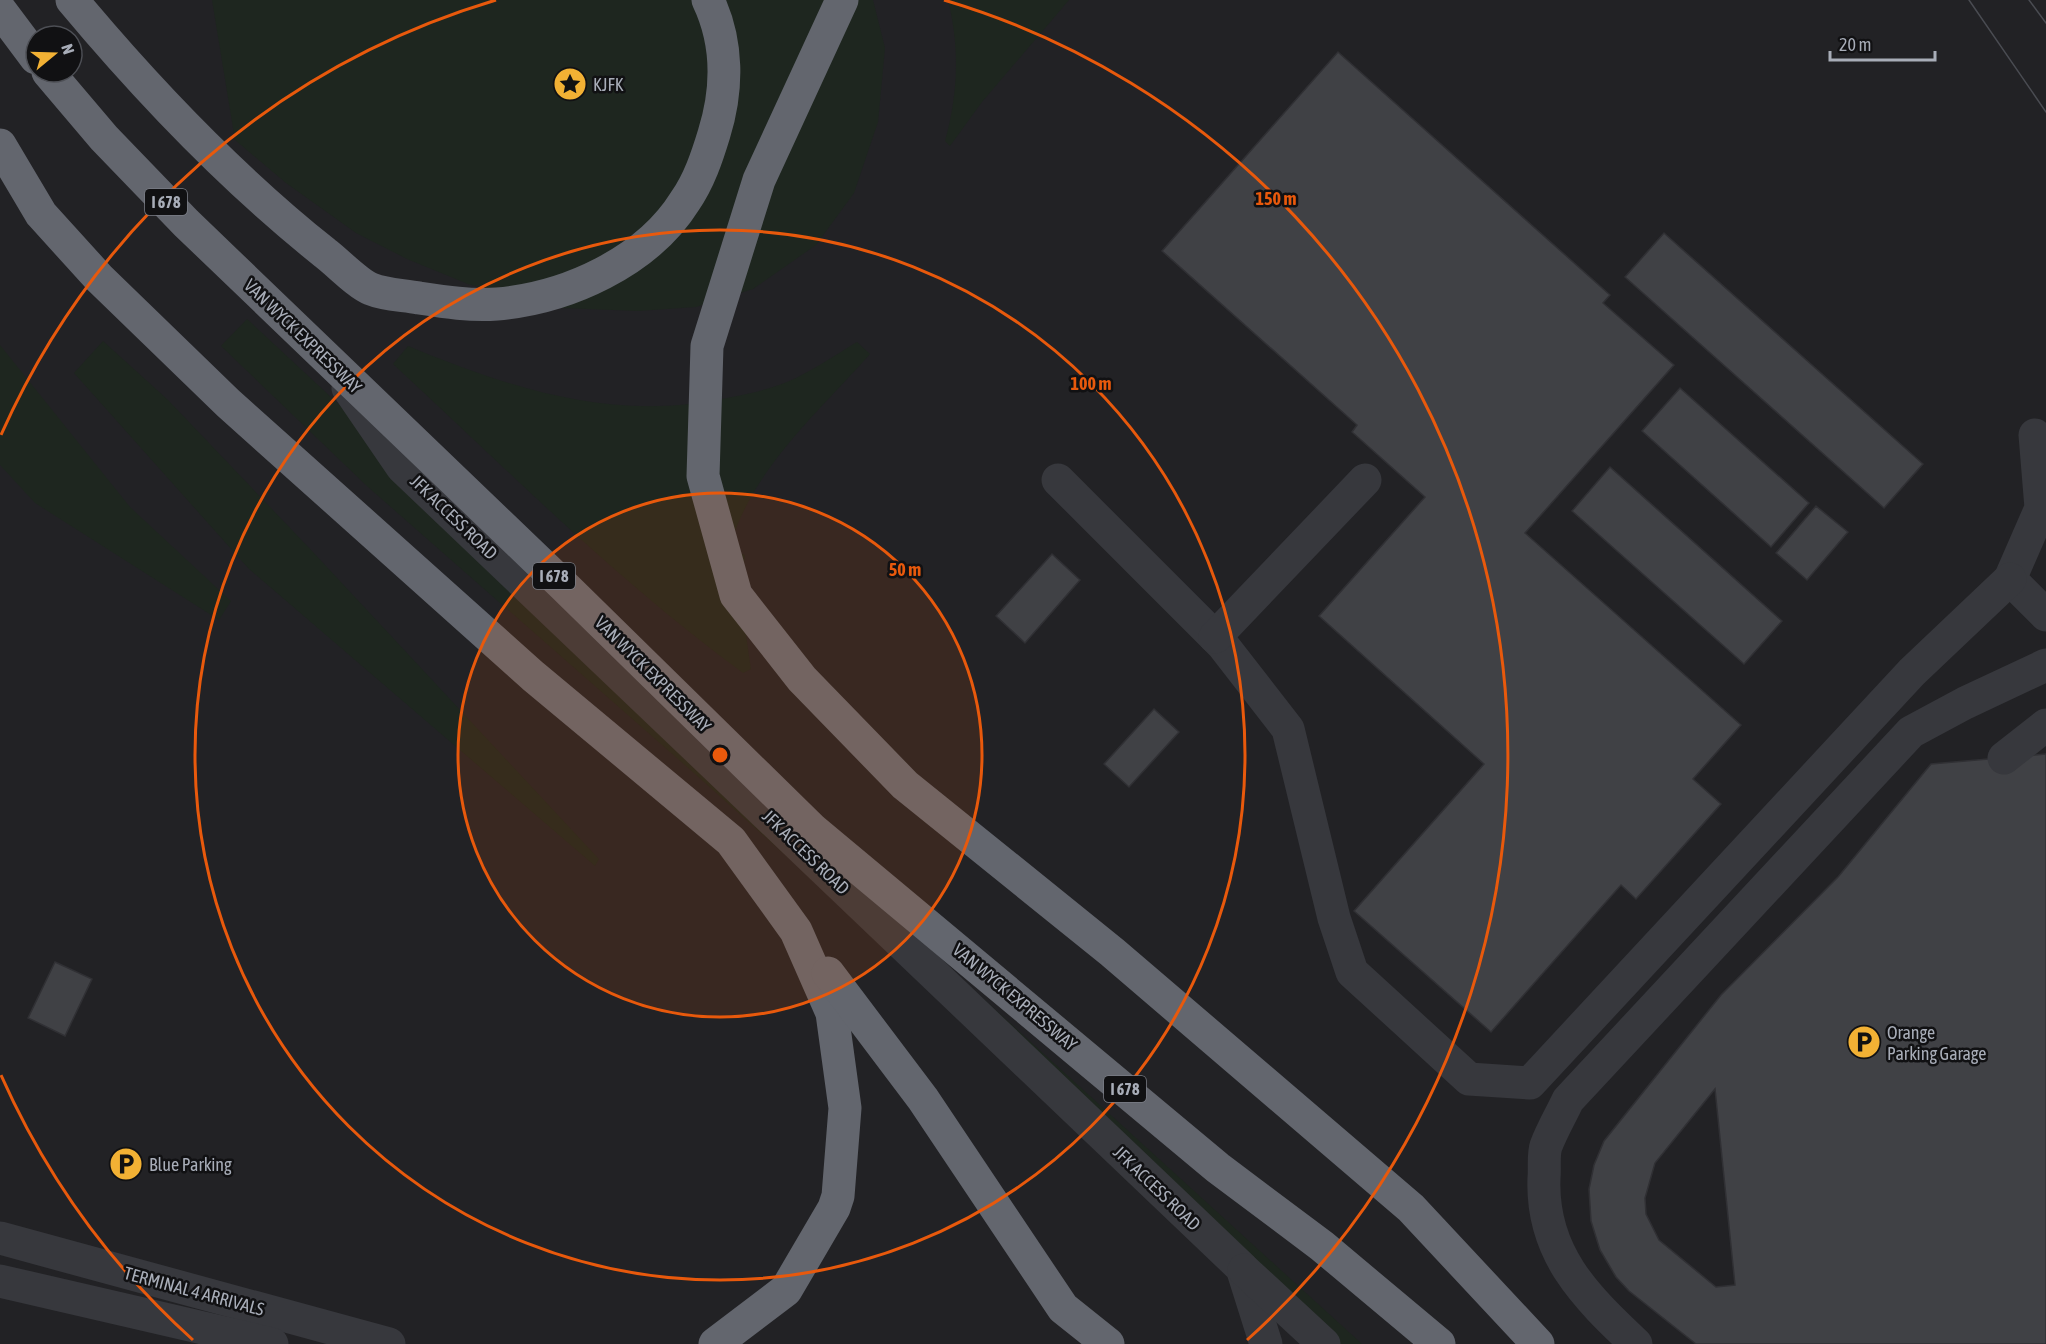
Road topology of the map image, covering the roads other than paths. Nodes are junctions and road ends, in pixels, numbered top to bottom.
1 (72, 0) edge
2 (708, 0) edge
3 (842, 0) edge
4 (0, 10) edge
5 (24, 41) edge
6 (59, 84) edge
7 (0, 145) edge
8 (0, 171) edge
9 (41, 214) junction
10 (332, 365) junction
11 (2035, 435) dead end
12 (1058, 480) dead end
13 (1365, 480) dead end
14 (2010, 579) junction
15 (2046, 615) edge
16 (1215, 637) junction
17 (2046, 665) edge
18 (2046, 725) edge
19 (2004, 758) dead end
20 (796, 931) junction
21 (0, 1238) edge
22 (1242, 1268) junction
23 (0, 1281) edge
24 (272, 1344) edge
25 (389, 1344) edge
26 (716, 1344) edge
27 (1108, 1344) edge
28 (1266, 1344) edge
29 (1324, 1344) edge
30 (1439, 1344) edge
31 (1538, 1344) edge
32 (1636, 1344) edge

1 - 2 highway
3 - 31 highway
4 - 5 highway
6 - 10 highway, VAN WYCK EXPRESSWAY / I 678
7 - 9 highway
8 - 9 highway
9 - 20 highway
10 - 22 street, JFK ACCESS ROAD
10 - 30 highway, VAN WYCK EXPRESSWAY / I 678
11 - 14 street
12 - 16 street
13 - 16 street
14 - 15 street
14 - 16 street
17 - 32 street
18 - 19 street
20 - 26 highway
20 - 27 highway
21 - 25 street, TERMINAL 4 ARRIVALS
22 - 28 street, JFK ACCESS ROAD
22 - 29 street
23 - 24 street

